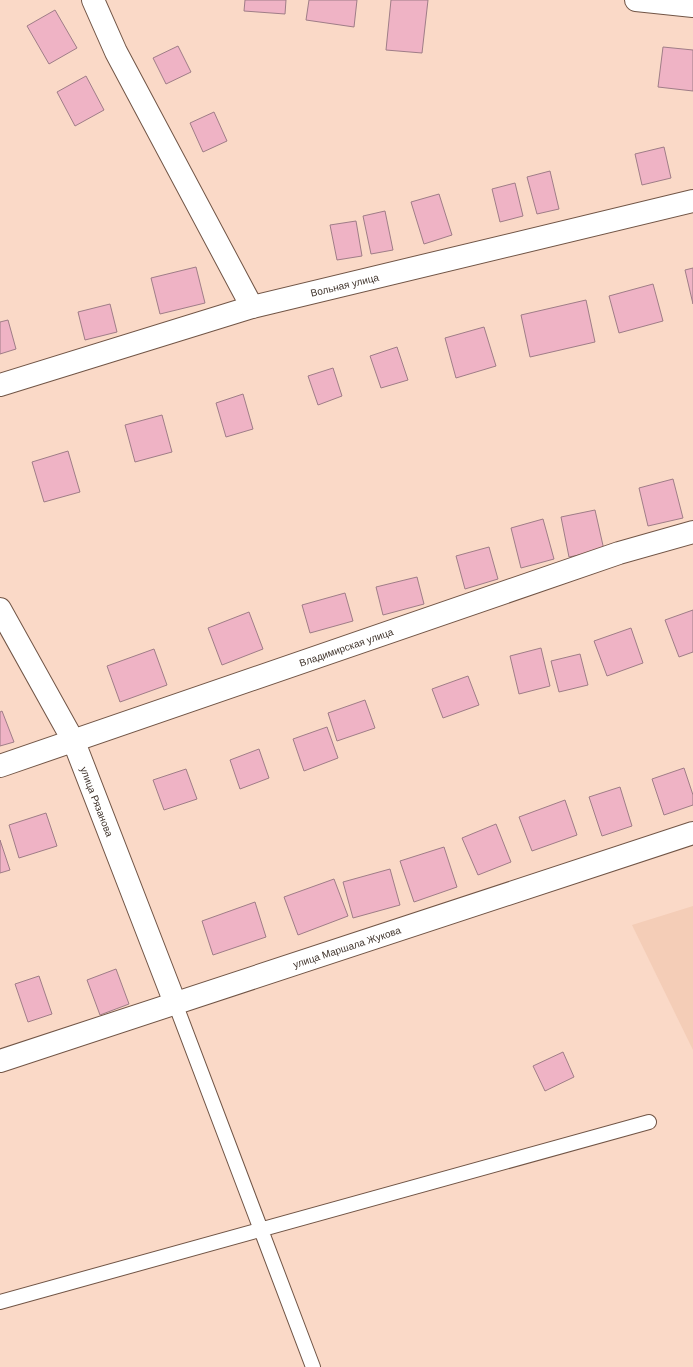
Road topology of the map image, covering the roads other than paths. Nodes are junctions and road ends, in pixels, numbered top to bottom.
1 (93, 0) edge
2 (636, 0) edge
3 (693, 6) edge
4 (693, 201) edge
5 (252, 307) junction
6 (0, 385) edge
7 (693, 532) edge
8 (0, 610) edge
9 (74, 742) junction
10 (0, 766) edge
11 (693, 833) edge
12 (175, 1003) junction
13 (0, 1061) edge
14 (650, 1122) dead end
15 (261, 1230) junction
16 (0, 1302) edge
17 (313, 1367) edge

1 - 5 street
2 - 3 street
4 - 5 street, Вольная улица
5 - 6 street, Вольная улица
7 - 9 street, Владимирская улица
8 - 9 street, улица Рязанова
9 - 10 street, Владимирская улица
9 - 12 street, улица Рязанова
11 - 12 street, улица Маршала Жукова
12 - 13 street, улица Маршала Жукова
12 - 15 lane
14 - 15 lane
15 - 16 lane
15 - 17 lane

